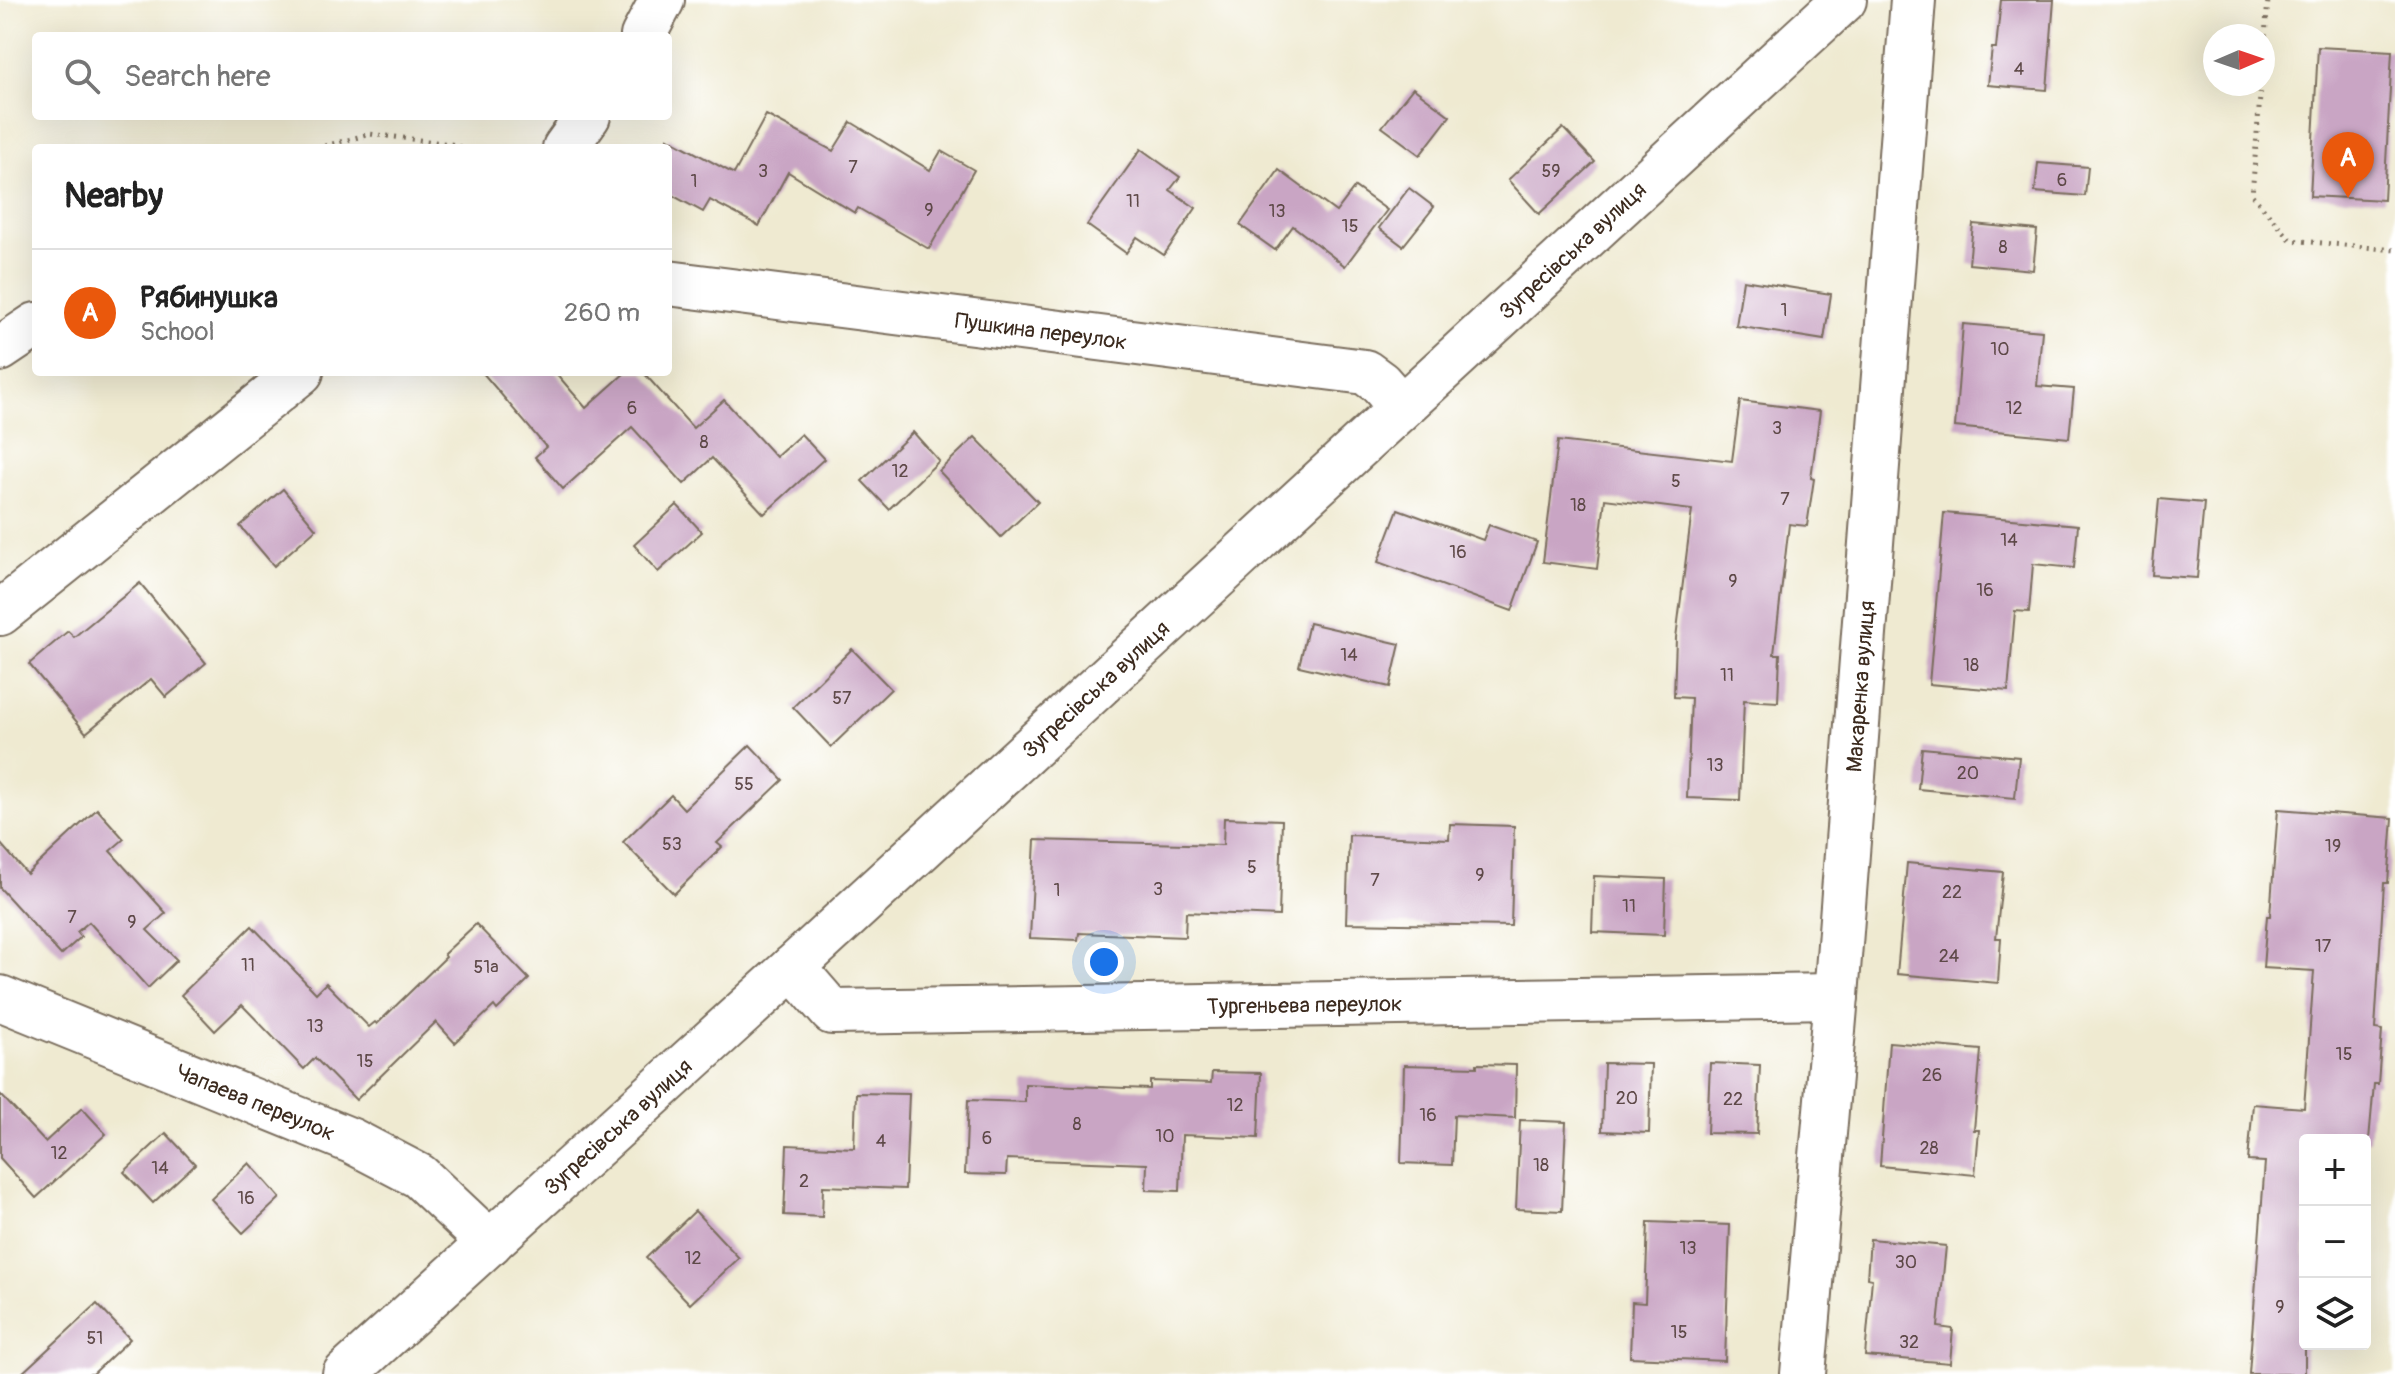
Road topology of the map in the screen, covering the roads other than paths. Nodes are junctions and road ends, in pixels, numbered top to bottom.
1 (662, 0) edge
2 (1844, 0) edge
3 (1913, 0) edge
4 (645, 32) edge
5 (585, 120) edge
6 (568, 144) edge
7 (672, 284) edge
8 (32, 328) edge
9 (0, 349) edge
10 (296, 376) edge
11 (1401, 407) junction
12 (0, 613) edge
13 (793, 967) junction
14 (1836, 996) junction
15 (0, 998) edge
16 (490, 1243) junction
17 (345, 1374) edge
18 (1803, 1374) edge

1 - 4 street
2 - 11 street, Зугресівська вулиця
3 - 14 street, Макаренка вулиця
5 - 6 street
7 - 11 street, Пушкина переулок
8 - 9 street
10 - 12 street
11 - 13 street, Зугресівська вулиця
13 - 14 street, Тургеньева переулок
13 - 16 street, Зугресівська вулиця
14 - 18 street, Макаренка вулиця
15 - 16 street, Чапаева переулок
16 - 17 street, Зугресівська вулиця

